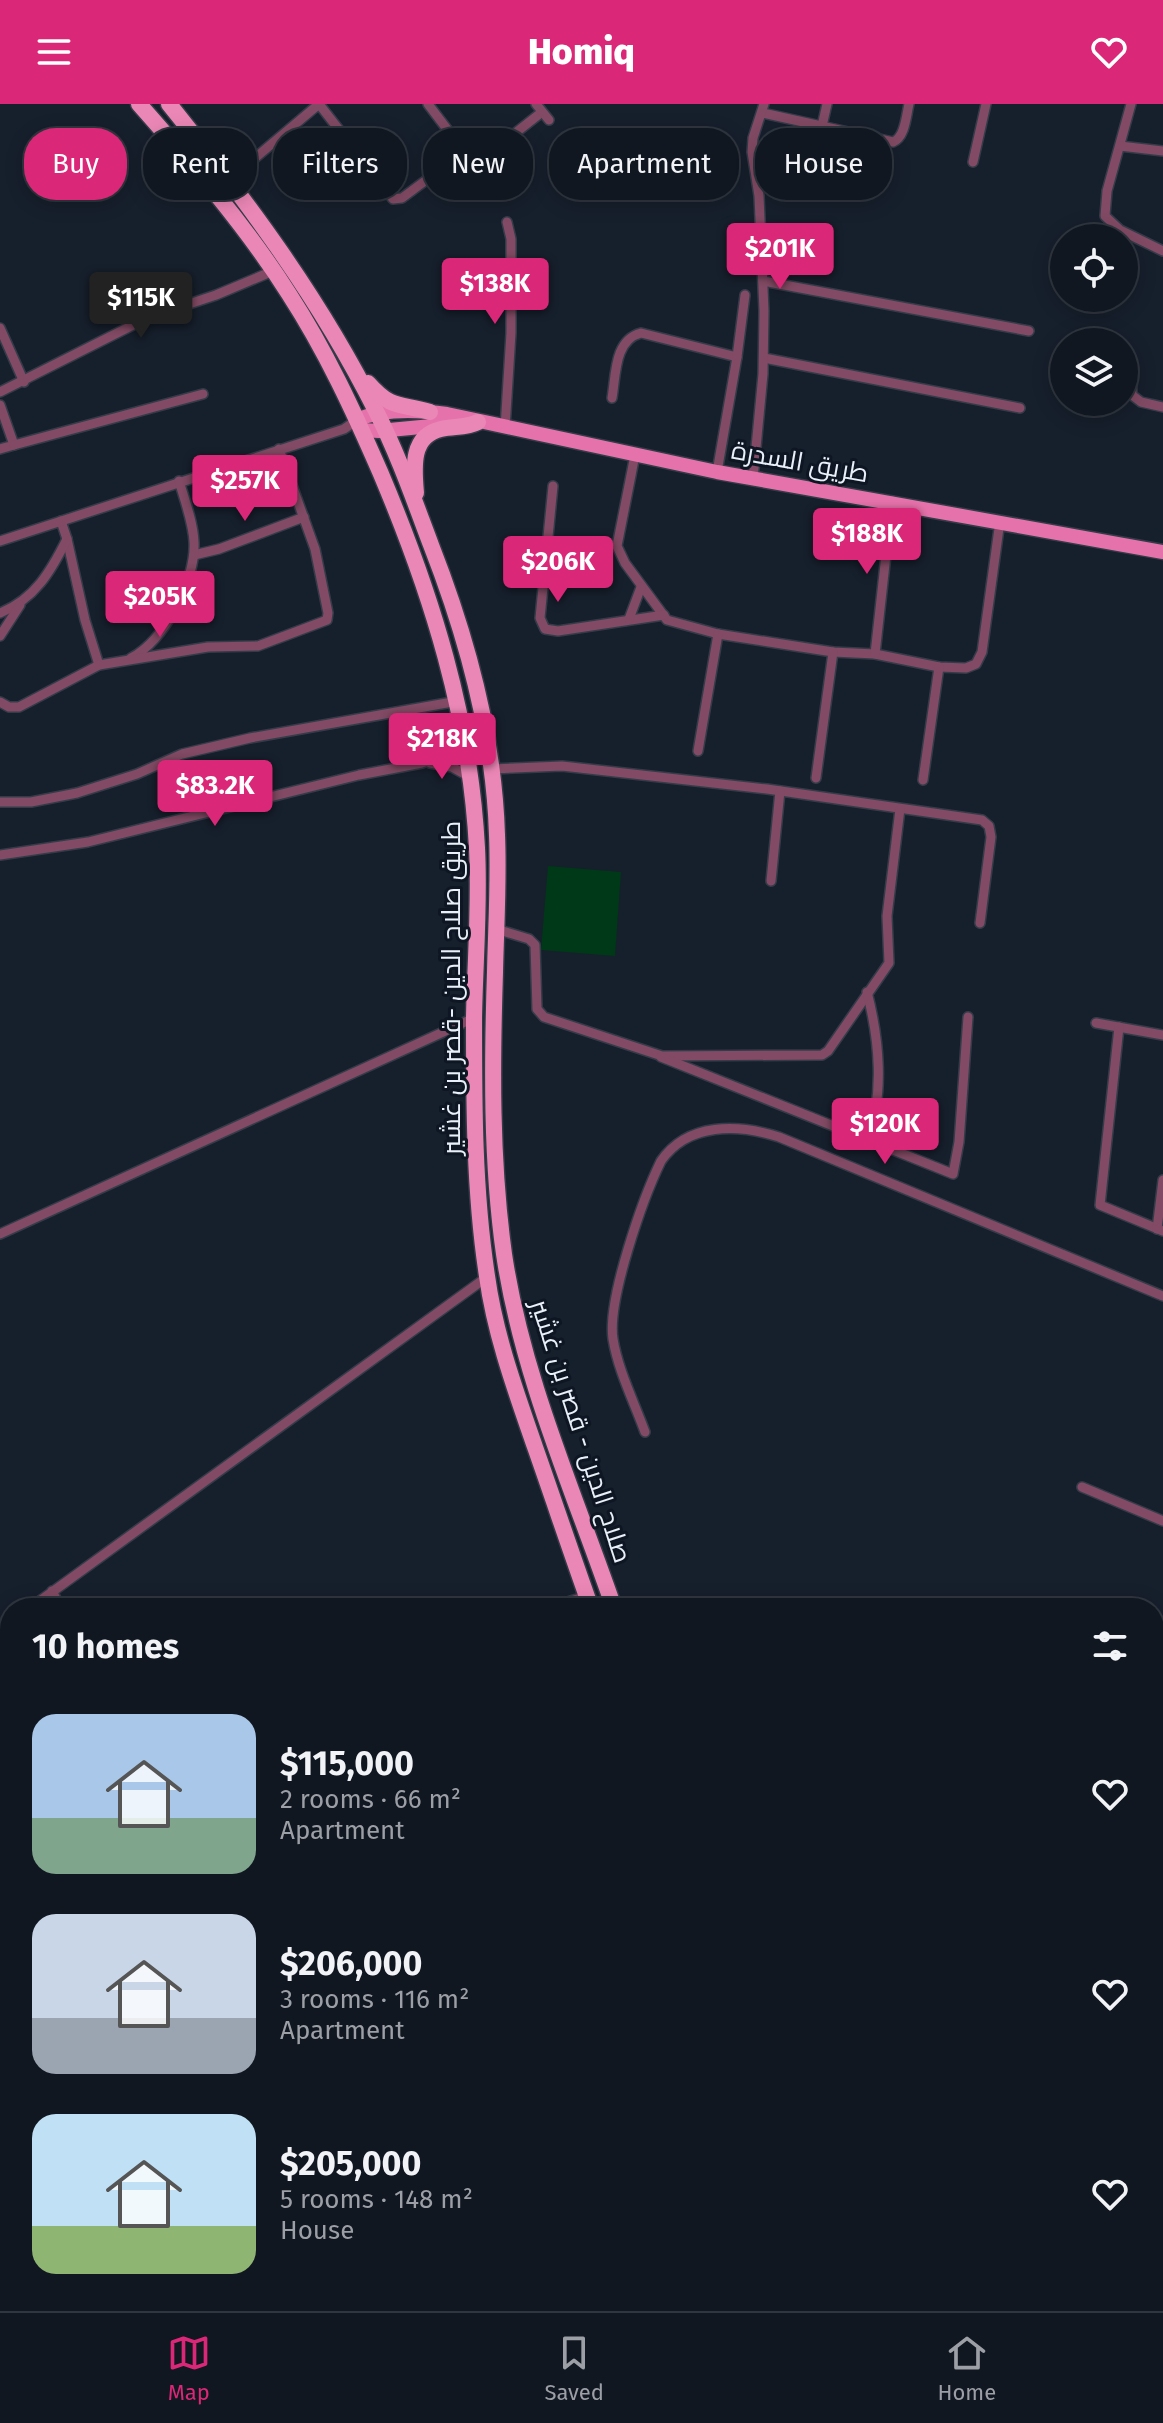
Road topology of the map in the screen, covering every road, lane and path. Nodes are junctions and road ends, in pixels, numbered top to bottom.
1 (139, 104) edge
2 (169, 104) edge
3 (428, 104) edge
4 (827, 104) edge
5 (909, 104) edge
6 (986, 104) edge
7 (1131, 104) edge
8 (764, 109) edge
9 (542, 112) edge
10 (822, 126) junction
11 (188, 128) edge
12 (446, 128) edge
13 (521, 128) edge
14 (1120, 146) junction
15 (1163, 151) edge
16 (257, 156) edge
17 (973, 162) dead end
18 (423, 182) edge
19 (243, 200) edge
20 (507, 222) dead end
21 (1163, 251) edge
22 (273, 271) junction
23 (763, 281) junction
24 (745, 295) dead end
25 (0, 328) edge
26 (1029, 331) dead end
27 (737, 357) junction
28 (764, 358) junction
29 (351, 363) junction
30 (24, 382) junction
31 (0, 392) edge
32 (203, 394) dead end
33 (612, 398) dead end
34 (1138, 400) edge
35 (0, 405) edge
36 (1163, 407) edge
37 (1020, 408) dead end
38 (430, 412) junction
39 (378, 414) junction
40 (478, 422) junction
41 (354, 426) junction
42 (505, 428) junction
43 (385, 431) junction
44 (14, 445) junction
45 (0, 449) edge
46 (279, 449) junction
47 (635, 455) junction
48 (717, 472) junction
49 (753, 479) junction
50 (179, 481) junction
51 (553, 486) dead end
52 (892, 501) junction
53 (418, 510) junction
54 (304, 517) junction
55 (61, 521) junction
56 (1000, 521) junction
57 (67, 539) junction
58 (0, 541) edge
59 (1163, 552) edge
60 (194, 555) junction
61 (641, 587) junction
62 (20, 604) junction
63 (0, 613) edge
64 (664, 615) junction
65 (629, 619) junction
66 (718, 634) junction
67 (0, 636) edge
68 (833, 652) junction
69 (875, 654) junction
70 (131, 658) junction
71 (99, 665) junction
72 (939, 667) junction
73 (458, 701) junction
74 (0, 702) edge
75 (465, 740) junction
76 (698, 751) dead end
77 (422, 763) junction
78 (491, 769) junction
79 (470, 777) junction
80 (816, 778) dead end
81 (923, 780) dead end
82 (780, 791) junction
83 (0, 802) edge
84 (900, 809) junction
85 (0, 855) edge
86 (771, 881) dead end
87 (980, 923) dead end
88 (496, 929) junction
89 (867, 992) junction
90 (968, 1017) dead end
91 (474, 1018) junction
92 (1096, 1023) dead end
93 (1119, 1027) junction
94 (1163, 1035) edge
95 (655, 1055) junction
96 (867, 1141) junction
97 (1163, 1180) edge
98 (1160, 1230) edge
99 (0, 1234) edge
100 (487, 1277) junction
101 (1163, 1296) edge
102 (645, 1432) dead end
103 (1082, 1487) dead end
104 (1163, 1521) edge
105 (600, 1568) junction
106 (580, 1575) junction
107 (52, 1591) junction
108 (43, 1598) edge
109 (56, 1598) edge
110 (588, 1598) edge
111 (610, 1598) edge

1 - 22 highway, طريق صلاح الدين -قصر بن غشير
2 - 11 highway, صلاح الدين - قصر بن غشير
3 - 12 street
4 - 10 street
5 - 10 street
6 - 17 street
7 - 14 street
8 - 10 street
8 - 23 street
9 - 13 street
14 - 15 street
14 - 21 street
16 - 18 street
19 - 29 highway, صلاح الدين - قصر بن غشير
20 - 42 street
22 - 30 street
22 - 41 highway, طريق صلاح الدين -قصر بن غشير
23 - 26 street
23 - 28 street
24 - 27 street
25 - 30 street
27 - 33 street
27 - 48 street
28 - 37 street
28 - 49 street
29 - 38 highway
29 - 39 highway, صلاح الدين - قصر بن غشير
30 - 31 street
32 - 44 street
34 - 36 street
35 - 44 street
38 - 39 main road, طريق السدرة
38 - 40 main road, طريق السدرة
39 - 41 main road, طريق السدرة
39 - 43 highway, صلاح الدين - قصر بن غشير
40 - 42 main road, طريق السدرة
40 - 43 main road
40 - 53 highway
41 - 43 main road
41 - 46 street
41 - 73 highway, طريق صلاح الدين -قصر بن غشير
42 - 47 main road, طريق السدرة
43 - 53 highway, صلاح الدين - قصر بن غشير
44 - 45 street
46 - 50 street
46 - 54 street
47 - 48 main road, طريق السدرة
47 - 61 street
48 - 49 main road, طريق السدرة
49 - 52 main road, طريق السدرة
50 - 55 street
50 - 60 street
51 - 65 street
52 - 56 main road, طريق السدرة
52 - 69 street
53 - 78 highway, صلاح الدين - قصر بن غشير
54 - 60 street
54 - 70 street
55 - 57 street
55 - 58 street
56 - 59 main road, طريق السدرة
56 - 72 street
57 - 62 street
57 - 71 street
60 - 70 street
61 - 64 street
61 - 65 street
62 - 63 street
62 - 67 street
64 - 65 street
64 - 66 street
66 - 68 street
66 - 76 street
68 - 69 street
68 - 80 street
69 - 72 street
70 - 71 street
71 - 74 street
72 - 81 street
73 - 75 highway, طريق صلاح الدين -قصر بن غشير
73 - 83 street
75 - 77 street
75 - 79 highway, طريق صلاح الدين -قصر بن غشير
77 - 79 street
77 - 85 street
78 - 82 street
78 - 88 highway, صلاح الدين - قصر بن غشير
79 - 91 highway, طريق صلاح الدين -قصر بن غشير
82 - 84 street
82 - 86 street
84 - 87 street
84 - 89 street
88 - 95 street
88 - 105 highway, صلاح الدين - قصر بن غشير
89 - 95 street
89 - 96 street
90 - 96 street
91 - 99 street
91 - 100 highway, طريق صلاح الدين -قصر بن غشير
92 - 93 street
93 - 94 street
93 - 98 street
95 - 96 street
97 - 98 street
100 - 106 highway, طريق صلاح الدين -قصر بن غشير
100 - 107 street
101 - 102 street
103 - 104 street
105 - 106 highway
105 - 111 highway, صلاح الدين - قصر بن غشير
106 - 110 highway, طريق صلاح الدين -قصر بن غشير
107 - 108 street
107 - 109 street

